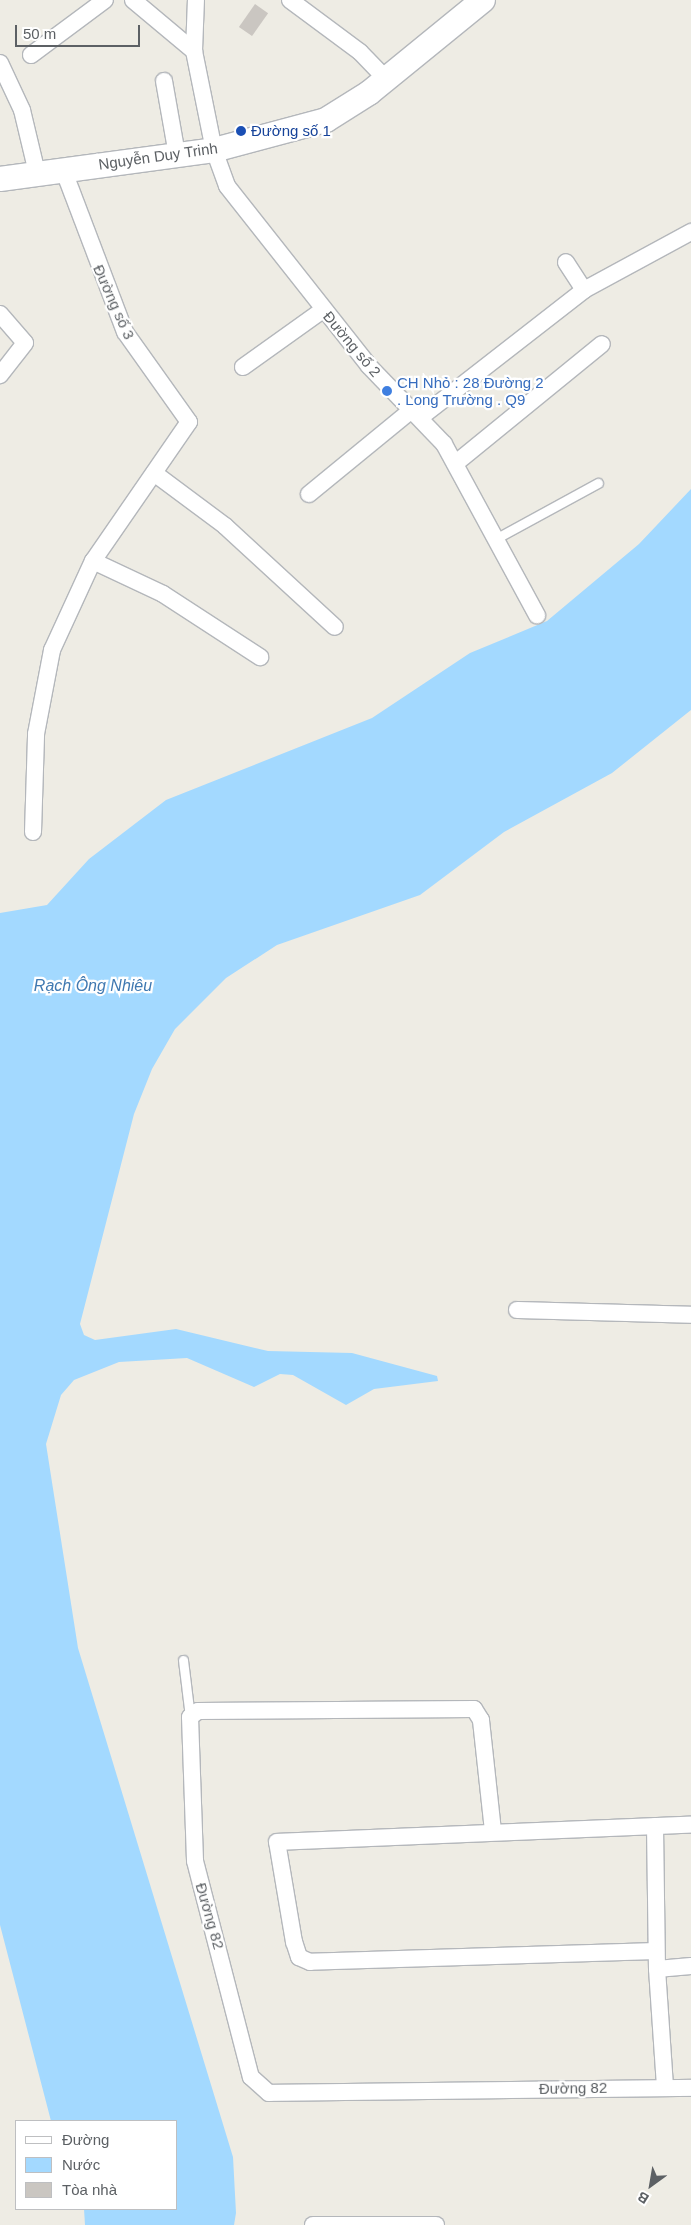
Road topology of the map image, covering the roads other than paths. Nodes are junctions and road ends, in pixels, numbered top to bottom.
1 (105, 0) edge
2 (133, 0) edge
3 (196, 0) edge
4 (290, 0) edge
5 (483, 0) edge
6 (194, 51) junction
7 (31, 56) dead end
8 (0, 63) edge
9 (385, 78) junction
10 (164, 80) dead end
11 (214, 150) junction
12 (177, 155) junction
13 (63, 169) junction
14 (37, 173) junction
15 (0, 179) edge
16 (691, 232) edge
17 (566, 262) dead end
18 (584, 290) junction
19 (323, 310) junction
20 (0, 314) edge
21 (602, 344) dead end
22 (243, 367) dead end
23 (0, 375) edge
24 (417, 413) junction
25 (456, 463) junction
26 (154, 473) junction
27 (598, 483) dead end
28 (309, 494) dead end
29 (497, 538) junction
30 (93, 561) junction
31 (537, 615) dead end
32 (335, 627) dead end
33 (260, 657) dead end
34 (33, 832) dead end
35 (517, 1310) dead end
36 (691, 1315) edge
37 (183, 1660) dead end
38 (190, 1717) junction
39 (691, 1825) edge
40 (655, 1826) junction
41 (493, 1831) junction
42 (656, 1951) junction
43 (691, 1966) edge
44 (657, 1969) junction
45 (665, 2087) junction
46 (691, 2088) edge
47 (354, 2224) edge
48 (313, 2225) edge
49 (436, 2225) edge

1 - 7 street
2 - 6 street
3 - 6 street, Đường số 2
4 - 9 street
5 - 9 main road, Nguyễn Duy Trinh
6 - 11 street, Đường số 2
8 - 14 street
9 - 11 main road, Nguyễn Duy Trinh
10 - 12 street
11 - 12 main road, Nguyễn Duy Trinh
11 - 19 street, Đường số 2
12 - 13 main road, Nguyễn Duy Trinh
13 - 14 main road, Nguyễn Duy Trinh
13 - 26 street, Đường số 3
14 - 15 main road, Nguyễn Duy Trinh
16 - 18 street
17 - 18 street
18 - 24 street
19 - 22 street
19 - 24 street, Đường số 2
20 - 23 street
21 - 25 street
24 - 25 street, Đường số 2
24 - 28 street
25 - 29 street, Đường số 2
26 - 30 street
26 - 32 street
27 - 29 lane
29 - 31 street, Đường số 2
30 - 33 street
30 - 34 street
35 - 36 street
37 - 38 lane
38 - 41 street
38 - 45 street, Đường 82
39 - 40 street
40 - 41 street
40 - 42 street
41 - 42 street
42 - 44 street
43 - 44 street
44 - 45 street
45 - 46 street, Đường 82
47 - 48 street
47 - 49 street

